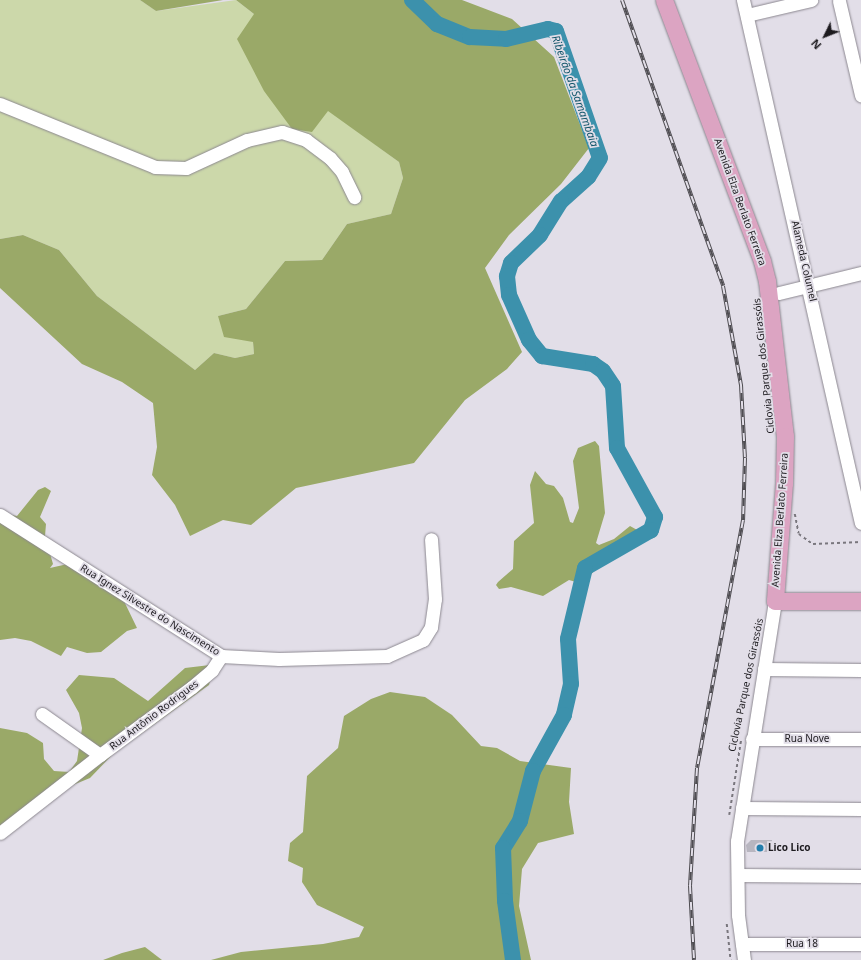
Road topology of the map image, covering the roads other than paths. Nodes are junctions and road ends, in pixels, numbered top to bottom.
1 (664, 0) edge
2 (743, 0) edge
3 (811, 0) edge
4 (837, 0) edge
5 (747, 15) junction
6 (861, 95) edge
7 (0, 104) edge
8 (354, 197) dead end
9 (861, 273) edge
10 (809, 285) junction
11 (778, 293) dead end
12 (0, 515) edge
13 (861, 523) edge
14 (431, 539) dead end
15 (775, 601) junction
16 (861, 601) edge
17 (220, 656) junction
18 (764, 669) junction
19 (861, 670) edge
20 (42, 714) dead end
21 (747, 738) junction
22 (861, 739) edge
23 (100, 755) junction
24 (742, 808) junction
25 (861, 809) edge
26 (0, 833) edge
27 (738, 875) junction
28 (861, 876) edge
29 (742, 944) junction
30 (861, 944) edge
31 (744, 960) edge

1 - 15 main road, Avenida Elza Berlato Ferreira
2 - 5 street, Alameda Columel
3 - 5 street
4 - 6 street
5 - 10 street, Alameda Columel
7 - 8 street
9 - 10 street
10 - 11 street
10 - 13 street, Alameda Columel
12 - 17 street, Rua Ignez Silvestre do Nascimento
14 - 17 street, Rua Ignez Silvestre do Nascimento
15 - 16 main road
15 - 18 street, Avenida Elza Berlato Ferreira
17 - 23 street, Rua Antônio Rodrigues
18 - 19 street
18 - 21 street, Avenida Elza Berlato Ferreira
20 - 23 street, Rua Antônio Rodrigues
21 - 22 street, Rua Nove
21 - 24 street, Avenida Elza Berlato Ferreira
23 - 26 street
24 - 25 street
24 - 27 street, Avenida Elza Berlato Ferreira
27 - 28 street
27 - 29 street, Avenida Elza Berlato Ferreira
29 - 30 street, Rua 18
29 - 31 street, Avenida Elza Berlato Ferreira

